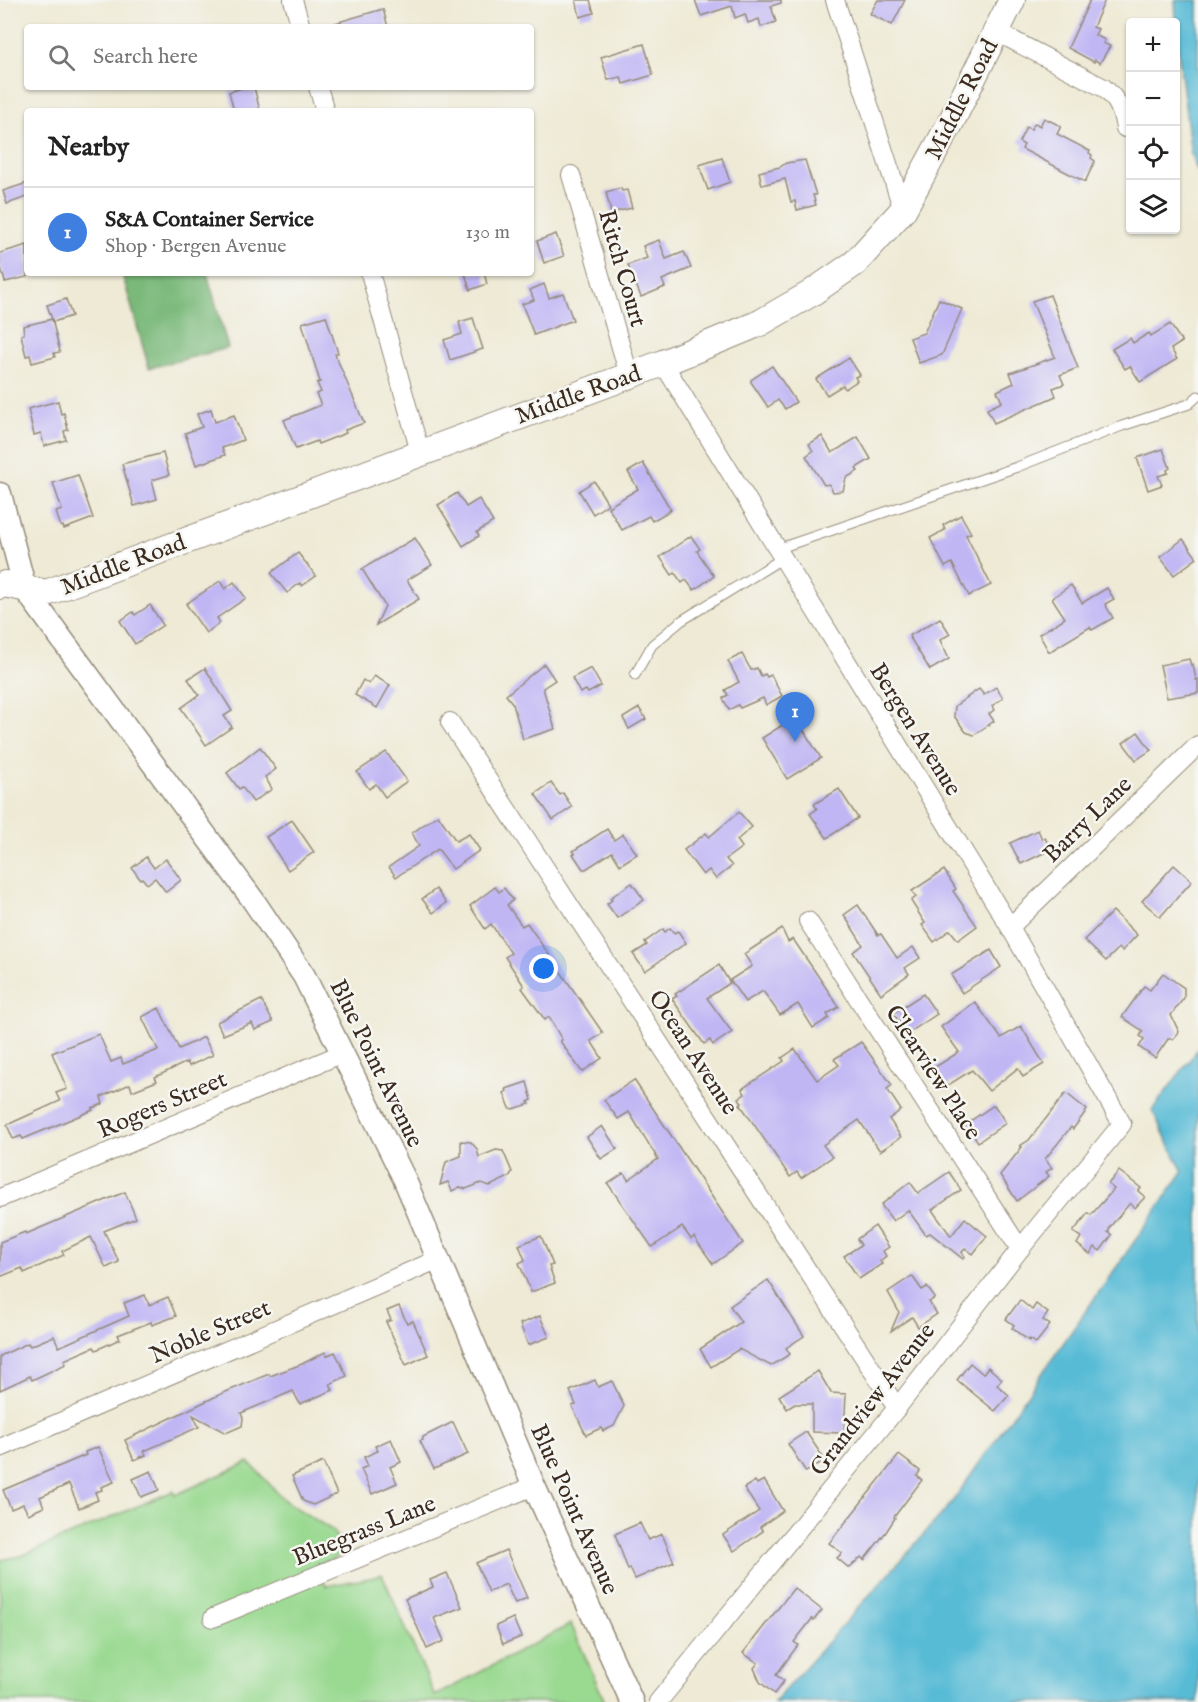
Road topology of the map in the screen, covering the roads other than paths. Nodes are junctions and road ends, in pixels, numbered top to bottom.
1 (293, 0) edge
2 (835, 0) edge
3 (1012, 0) edge
4 (300, 24) edge
5 (995, 31) junction
6 (319, 90) edge
7 (323, 108) edge
8 (1125, 128) dead end
9 (571, 175) dead end
10 (903, 210) junction
11 (371, 276) edge
12 (663, 363) junction
13 (629, 375) junction
14 (1198, 396) edge
15 (420, 452) junction
16 (0, 494) edge
17 (780, 554) junction
18 (0, 586) edge
19 (25, 589) junction
20 (635, 675) dead end
21 (450, 722) dead end
22 (1198, 745) edge
23 (808, 921) dead end
24 (1010, 927) junction
25 (343, 1053) junction
26 (1122, 1124) joint
27 (0, 1198) edge
28 (1020, 1249) junction
29 (439, 1259) junction
30 (897, 1408) junction
31 (0, 1448) edge
32 (534, 1486) junction
33 (213, 1618) dead end
34 (632, 1702) edge
35 (658, 1702) edge

1 - 4 street
2 - 10 street
3 - 5 main road, Middle Road
5 - 8 street
5 - 10 main road, Middle Road
6 - 7 street
9 - 13 street, Ritch Court
10 - 12 main road, Middle Road
11 - 15 street
12 - 13 main road, Middle Road
12 - 17 street, Bergen Avenue
13 - 15 main road, Middle Road
14 - 17 lane
15 - 19 main road, Middle Road
16 - 19 street, Blue Point Avenue
17 - 20 lane
17 - 24 street, Bergen Avenue
18 - 19 main road, Middle Road
19 - 25 street, Blue Point Avenue
21 - 30 street, Ocean Avenue
22 - 24 street, Barry Lane
23 - 28 street, Clearview Place
24 - 26 street, Bergen Avenue
25 - 27 street, Rogers Street
25 - 29 street, Blue Point Avenue
26 - 28 street, Grandview Avenue
28 - 30 street, Grandview Avenue
29 - 31 street, Noble Street
29 - 32 street, Blue Point Avenue
30 - 35 street, Grandview Avenue
32 - 33 street, Bluegrass Lane
32 - 34 street, Blue Point Avenue

